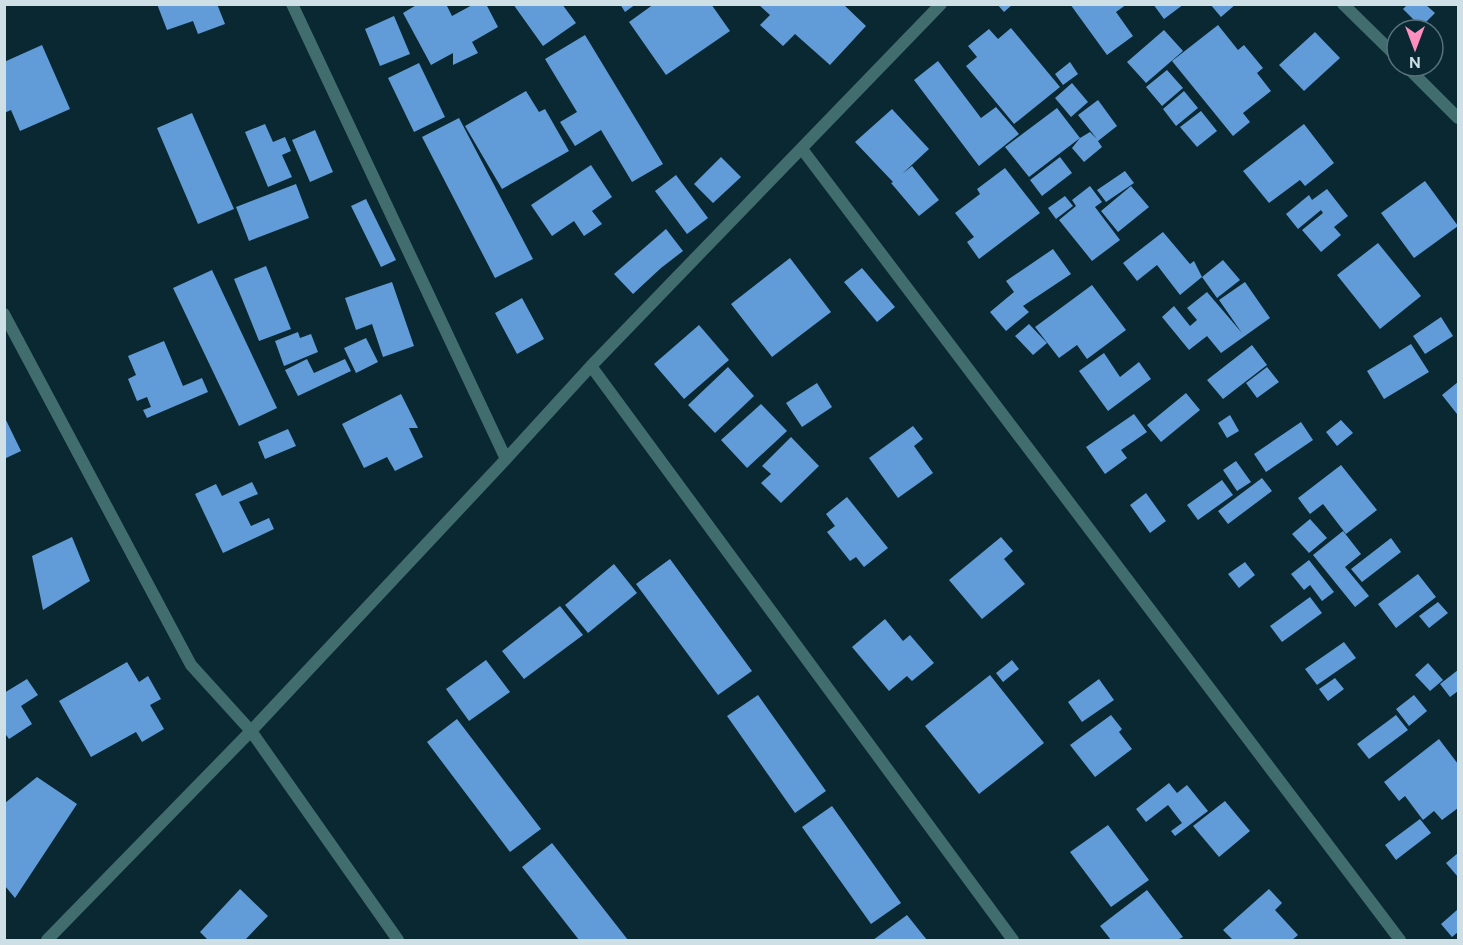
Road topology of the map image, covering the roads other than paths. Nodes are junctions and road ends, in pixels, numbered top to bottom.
1 (292, 4) edge
2 (941, 4) edge
3 (1343, 4) edge
4 (1385, 45) edge
5 (1418, 78) edge
6 (1458, 118) edge
7 (802, 149) junction
8 (4, 314) edge
9 (591, 366) junction
10 (506, 459) junction
11 (251, 731) junction
12 (47, 940) edge
13 (398, 940) edge
14 (1013, 940) edge
15 (1400, 940) edge

1 - 10 street
2 - 7 street
3 - 4 street
5 - 6 street
7 - 9 street
7 - 15 street
8 - 11 street
9 - 10 street
9 - 14 street
10 - 11 street
11 - 12 street
11 - 13 street

